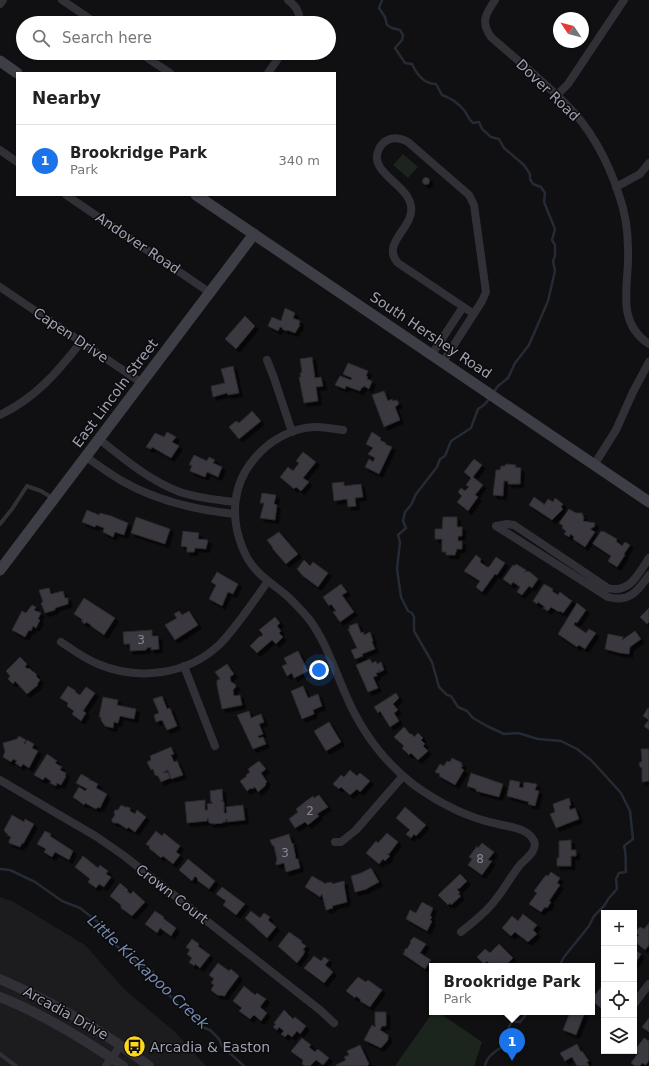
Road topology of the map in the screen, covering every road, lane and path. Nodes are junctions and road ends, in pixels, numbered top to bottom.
1 (3, 0) edge
2 (62, 0) edge
3 (288, 0) edge
4 (495, 0) edge
5 (624, 0) edge
6 (0, 4) edge
7 (86, 16) edge
8 (299, 16) edge
9 (150, 60) edge
10 (277, 60) edge
11 (0, 61) edge
12 (16, 72) edge
13 (168, 72) edge
14 (269, 72) edge
15 (557, 96) junction
16 (0, 150) edge
17 (16, 161) edge
18 (649, 163) edge
19 (616, 187) junction
20 (67, 196) edge
21 (197, 196) edge
22 (254, 234) junction
23 (0, 287) edge
24 (209, 292) junction
25 (464, 307) junction
26 (474, 314) junction
27 (81, 342) junction
28 (649, 344) edge
29 (432, 354) junction
30 (266, 360) dead end
31 (443, 362) junction
32 (649, 362) edge
33 (142, 383) junction
34 (0, 415) edge
35 (343, 430) dead end
36 (292, 432) junction
37 (99, 439) junction
38 (86, 457) junction
39 (594, 465) junction
40 (54, 499) junction
41 (235, 502) junction
42 (649, 502) edge
43 (235, 514) junction
44 (0, 524) edge
45 (549, 548) junction
46 (544, 557) junction
47 (649, 558) edge
48 (0, 570) edge
49 (649, 575) edge
50 (636, 578) junction
51 (596, 580) junction
52 (268, 582) junction
53 (644, 583) junction
54 (592, 588) junction
55 (62, 642) dead end
56 (184, 666) junction
57 (215, 746) dead end
58 (403, 776) junction
59 (0, 780) edge
60 (335, 842) dead end
61 (461, 932) dead end
62 (0, 979) edge
63 (649, 984) edge
64 (0, 996) edge
65 (637, 1000) edge
66 (334, 1023) dead end
67 (121, 1045) junction
68 (0, 1054) edge
69 (109, 1062) edge
70 (16, 1066) edge
71 (123, 1066) edge
72 (149, 1066) edge

1 - 6 street
2 - 7 street
3 - 8 street
4 - 15 street, Dover Road
5 - 15 street
9 - 13 street
10 - 14 street
11 - 12 main road
15 - 19 street, Dover Road
16 - 17 street
18 - 19 street
19 - 28 street, Dover Road
20 - 24 street, Andover Road
21 - 22 main road, South Hershey Road
22 - 24 main road, East Lincoln Street
22 - 29 main road, South Hershey Road
23 - 27 street, Capen Drive
24 - 33 main road, East Lincoln Street
25 - 26 street
25 - 26 street
25 - 29 street
26 - 31 street
27 - 33 street, Capen Drive
27 - 34 street
29 - 31 main road, South Hershey Road
30 - 36 street
31 - 39 main road, South Hershey Road
32 - 39 street
33 - 37 main road, East Lincoln Street
35 - 36 street
36 - 41 street
37 - 38 main road, East Lincoln Street
37 - 41 street
38 - 40 main road, East Lincoln Street
38 - 43 street
39 - 42 main road, South Hershey Road
40 - 44 lane
40 - 48 main road, East Lincoln Street
41 - 43 street
43 - 52 street
45 - 46 street
45 - 46 street
45 - 51 street
46 - 54 street
47 - 50 street
49 - 53 street
50 - 51 street
50 - 53 street
51 - 54 street
52 - 56 street
52 - 58 street
53 - 54 street
55 - 56 street
56 - 57 street
58 - 60 street
58 - 61 street
59 - 66 street, Crown Court
62 - 67 street, Arcadia Drive
63 - 65 street
64 - 69 street, Arcadia Drive
67 - 69 street
67 - 72 street, Arcadia Drive
68 - 70 lane
69 - 71 street, Arcadia Drive

